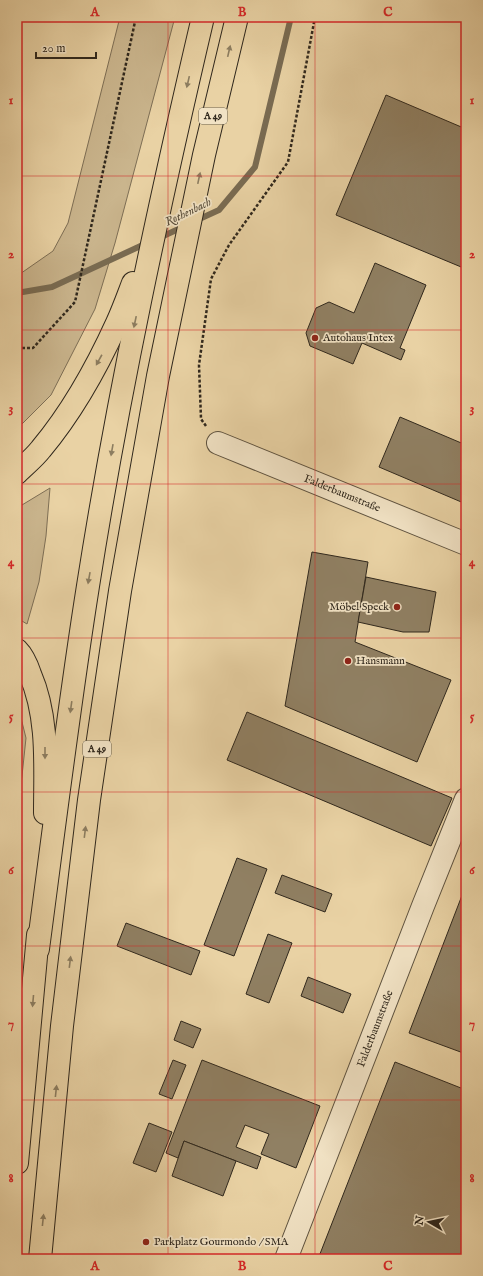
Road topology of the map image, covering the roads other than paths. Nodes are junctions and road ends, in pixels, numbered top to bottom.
1 (203, 17) edge
2 (237, 17) edge
3 (145, 258) junction
4 (218, 443) road end
5 (17, 473) edge
6 (466, 544) edge
7 (17, 650) edge
8 (466, 798) edge
9 (38, 949) junction
10 (17, 1163) edge
11 (40, 1259) edge
12 (286, 1259) edge

1 -> 3 highway
11 -> 2 highway, A 49
3 -> 5 highway
3 -> 9 highway, A 49
4 - 6 street, Falderbaumstraße
7 -> 9 highway
8 - 12 street, Falderbaumstraße
9 -> 10 highway, A 49

